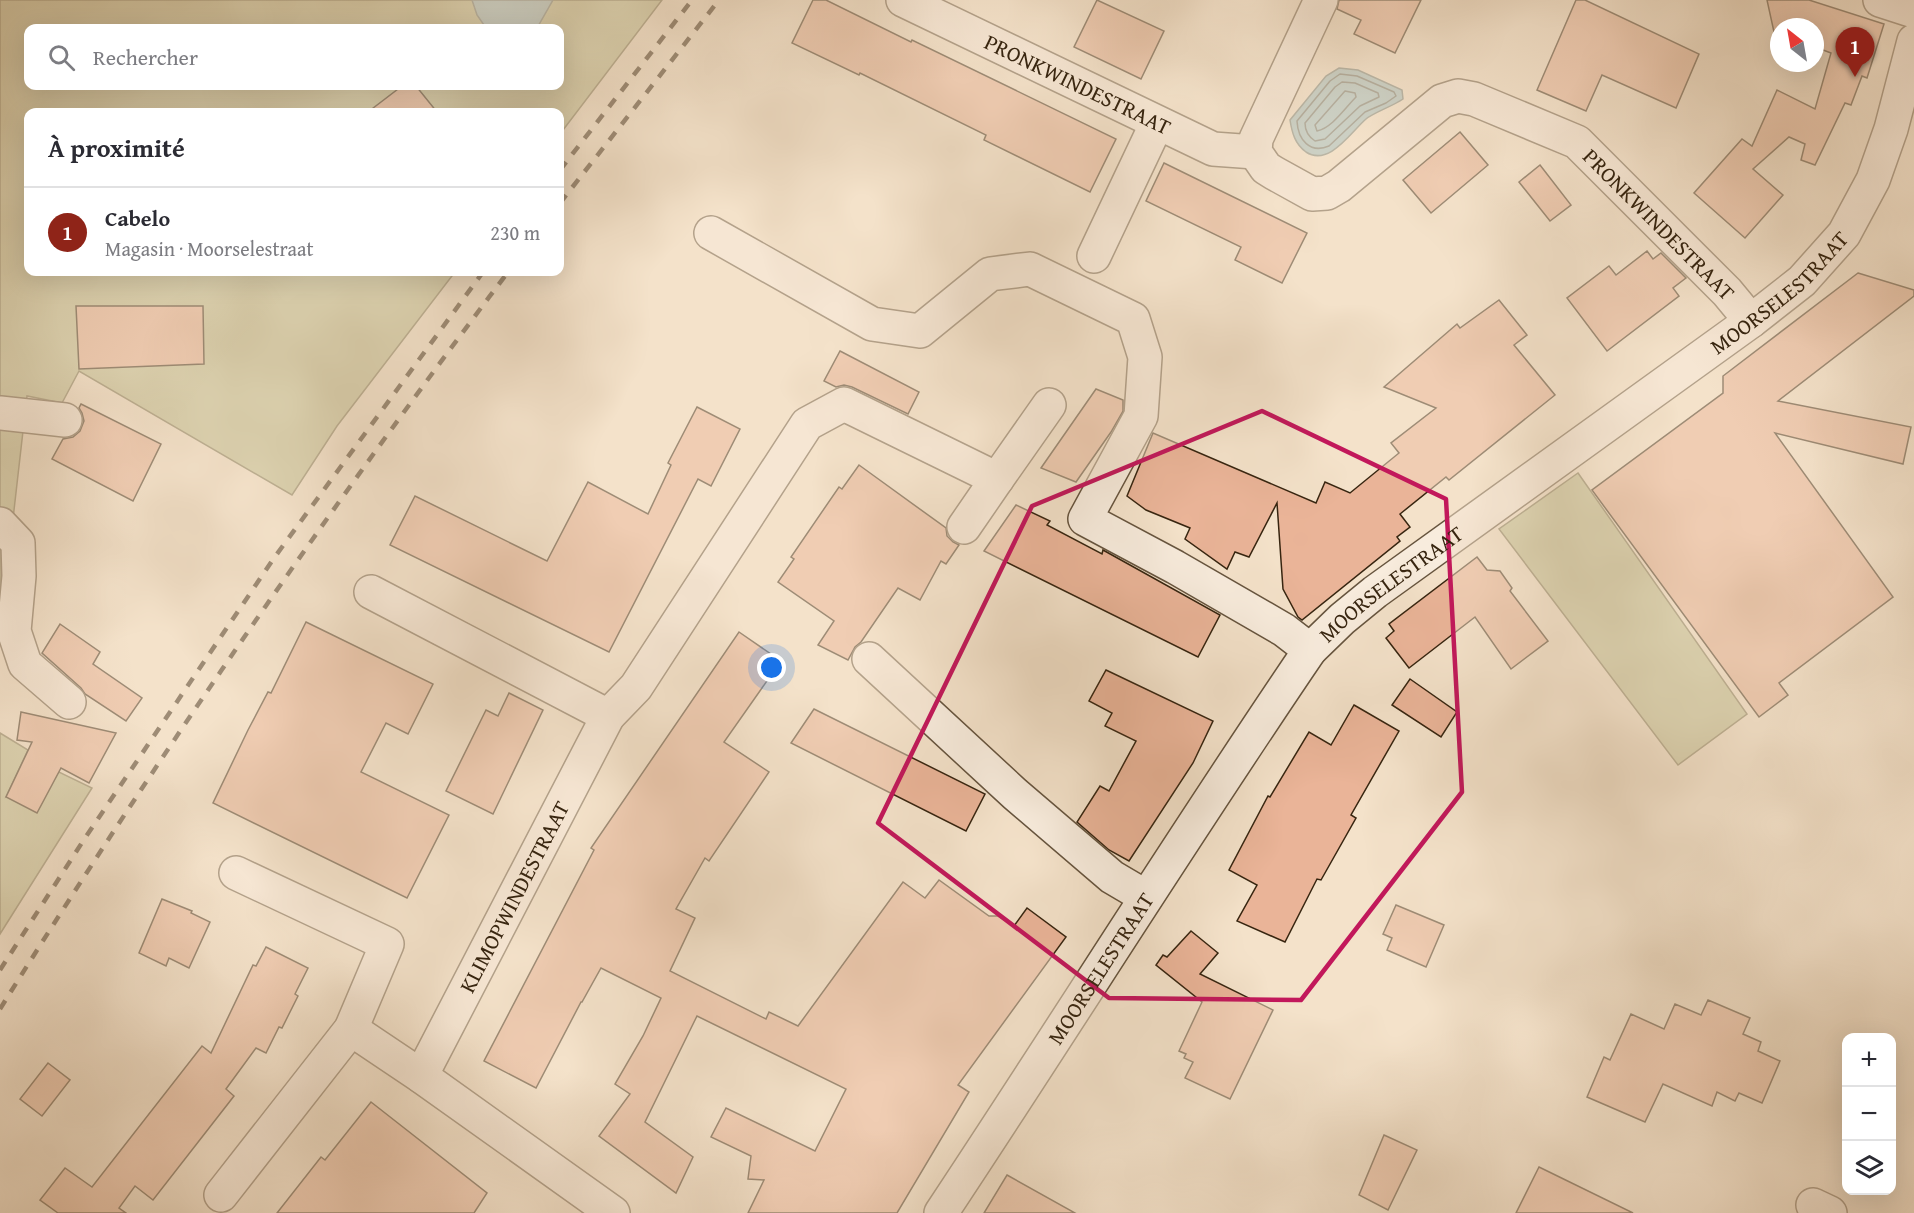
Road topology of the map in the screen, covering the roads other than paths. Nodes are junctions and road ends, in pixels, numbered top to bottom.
1 (903, 0) edge
2 (1321, 0) edge
3 (1880, 0) edge
4 (1914, 11) edge
5 (1914, 41) edge
6 (1157, 123) junction
7 (1255, 152) junction
8 (711, 233) dead end
9 (1094, 256) dead end
10 (1751, 321) junction
11 (1049, 405) dead end
12 (0, 413) edge
13 (65, 420) dead end
14 (997, 479) junction
15 (0, 524) edge
16 (964, 526) dead end
17 (371, 592) dead end
18 (1310, 650) junction
19 (869, 659) dead end
20 (69, 702) dead end
21 (608, 716) junction
22 (236, 873) dead end
23 (1146, 897) junction
24 (351, 1029) junction
25 (421, 1076) junction
26 (221, 1195) dead end
27 (613, 1213) edge
28 (941, 1213) edge

1 - 6 street, PRONKWINDESTRAAT
2 - 7 street
3 - 4 street
5 - 10 street, MOORSELESTRAAT
6 - 7 street, PRONKWINDESTRAAT
6 - 9 street
7 - 10 street, PRONKWINDESTRAAT
8 - 18 street
10 - 18 street, MOORSELESTRAAT
11 - 14 street
12 - 13 street
14 - 16 street
14 - 21 street, KLIMOPWINDESTRAAT
15 - 20 street
17 - 21 street
18 - 23 street, MOORSELESTRAAT
19 - 23 street
21 - 25 street, KLIMOPWINDESTRAAT
22 - 24 street
23 - 28 street, MOORSELESTRAAT
24 - 25 street
24 - 26 street
25 - 27 street

